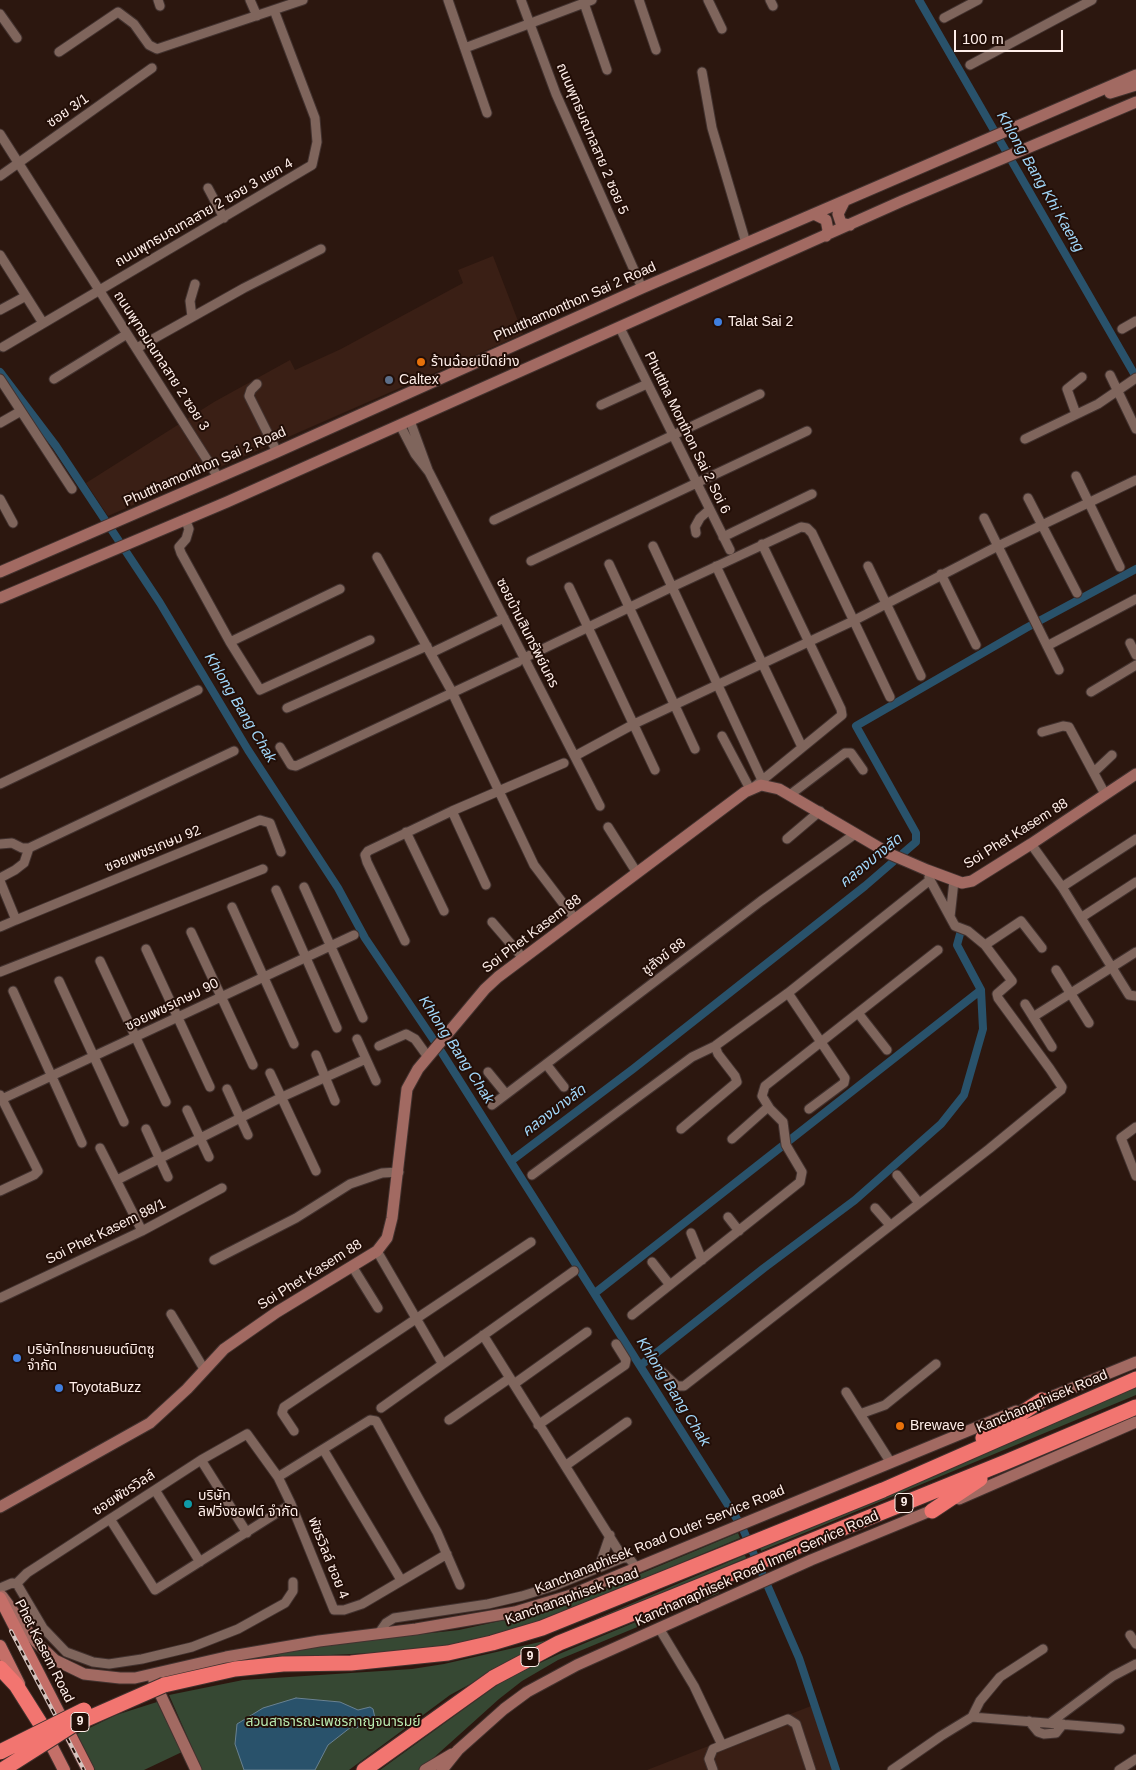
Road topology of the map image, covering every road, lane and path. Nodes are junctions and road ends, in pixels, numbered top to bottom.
1 (250, 0) edge
2 (303, 0) edge
3 (448, 0) edge
4 (521, 0) edge
5 (639, 0) edge
6 (708, 0) edge
7 (978, 0) edge
8 (1092, 0) edge
9 (584, 2) edge
10 (274, 10) junction
11 (0, 14) edge
12 (257, 16) junction
13 (944, 18) dead end
14 (530, 23) junction
15 (722, 29) dead end
16 (17, 38) dead end
17 (465, 48) junction
18 (656, 50) dead end
19 (58, 52) dead end
20 (970, 65) dead end
21 (152, 68) dead end
22 (607, 70) dead end
23 (702, 72) dead end
24 (1136, 75) edge
25 (1136, 86) edge
26 (1136, 102) edge
27 (1065, 106) junction
28 (487, 113) dead end
29 (0, 134) edge
30 (19, 162) junction
31 (0, 176) edge
32 (208, 188) dead end
33 (844, 202) junction
34 (814, 214) junction
35 (224, 218) junction
36 (850, 225) junction
37 (826, 236) junction
38 (746, 243) junction
39 (321, 249) dead end
40 (1, 259) edge
41 (195, 284) dead end
42 (642, 288) junction
43 (98, 290) junction
44 (26, 296) junction
45 (0, 310) edge
46 (192, 317) junction
47 (1136, 321) edge
48 (43, 323) junction
49 (620, 328) junction
50 (1122, 329) dead end
51 (127, 334) junction
52 (2, 347) dead end
53 (137, 348) junction
54 (1110, 375) dead end
55 (1082, 377) dead end
56 (0, 379) edge
57 (54, 379) dead end
58 (1134, 379) edge
59 (257, 384) dead end
60 (647, 384) junction
61 (1118, 391) junction
62 (760, 394) dead end
63 (601, 405) dead end
64 (21, 411) junction
65 (1076, 414) junction
66 (0, 423) edge
67 (405, 423) junction
68 (1136, 428) edge
69 (807, 431) dead end
70 (672, 435) junction
71 (1025, 439) dead end
72 (277, 452) junction
73 (1076, 476) dead end
74 (218, 477) junction
75 (1136, 480) edge
76 (696, 483) junction
77 (72, 489) dead end
78 (812, 494) dead end
79 (1028, 498) dead end
80 (0, 499) edge
81 (1088, 503) junction
82 (709, 510) junction
83 (984, 518) dead end
84 (185, 519) junction
85 (494, 520) dead end
86 (13, 523) dead end
87 (1042, 525) junction
88 (696, 533) dead end
89 (722, 537) junction
90 (762, 544) junction
91 (653, 546) dead end
92 (998, 546) junction
93 (730, 550) dead end
94 (376, 557) dead end
95 (531, 561) dead end
96 (609, 564) dead end
97 (716, 566) junction
98 (868, 566) dead end
99 (1120, 567) dead end
100 (0, 572) edge
101 (941, 574) junction
102 (569, 587) dead end
103 (672, 587) junction
104 (340, 589) dead end
105 (1077, 593) dead end
106 (0, 598) edge
107 (1136, 599) edge
108 (887, 604) junction
109 (630, 606) junction
110 (504, 618) junction
111 (853, 621) junction
112 (588, 627) junction
113 (370, 640) dead end
114 (807, 641) junction
115 (230, 642) junction
116 (1130, 643) dead end
117 (976, 645) dead end
118 (1047, 646) junction
119 (429, 649) junction
120 (1136, 655) edge
121 (521, 660) junction
122 (763, 663) junction
123 (1136, 665) edge
124 (1059, 670) dead end
125 (921, 676) dead end
126 (717, 684) junction
127 (198, 690) dead end
128 (1091, 692) dead end
129 (452, 694) junction
130 (890, 697) dead end
131 (675, 704) junction
132 (286, 708) dead end
133 (634, 724) junction
134 (1042, 732) dead end
135 (722, 736) dead end
136 (280, 747) dead end
137 (802, 747) junction
138 (695, 749) dead end
139 (234, 751) dead end
140 (1112, 755) dead end
141 (575, 756) junction
142 (564, 763) dead end
143 (655, 770) dead end
144 (863, 770) dead end
145 (1094, 772) junction
146 (1136, 774) edge
147 (0, 784) edge
148 (755, 786) junction
149 (498, 791) junction
150 (791, 794) junction
151 (1105, 794) junction
152 (600, 806) dead end
153 (452, 811) junction
154 (820, 811) junction
155 (608, 828) dead end
156 (406, 832) junction
157 (855, 834) junction
158 (787, 839) dead end
159 (1136, 839) edge
160 (0, 844) edge
161 (1031, 844) junction
162 (29, 848) junction
163 (281, 852) dead end
164 (263, 869) dead end
165 (637, 873) junction
166 (928, 875) junction
167 (0, 880) edge
168 (954, 881) junction
169 (1136, 882) edge
170 (486, 885) dead end
171 (304, 886) dead end
172 (1062, 887) junction
173 (276, 890) dead end
174 (232, 907) dead end
175 (444, 911) dead end
176 (950, 917) junction
177 (1082, 918) junction
178 (576, 919) junction
179 (16, 920) junction
180 (492, 922) dead end
181 (0, 927) edge
182 (191, 932) dead end
183 (354, 935) dead end
184 (405, 941) dead end
185 (985, 945) junction
186 (331, 946) junction
187 (1042, 948) dead end
188 (146, 949) dead end
189 (938, 950) dead end
190 (1136, 952) edge
191 (306, 957) junction
192 (523, 958) junction
193 (100, 961) dead end
194 (1112, 967) junction
195 (1056, 970) dead end
196 (0, 972) edge
197 (264, 976) junction
198 (59, 981) dead end
199 (13, 991) dead end
200 (788, 993) junction
201 (1071, 993) junction
202 (221, 996) junction
203 (1136, 996) edge
204 (1025, 1004) dead end
205 (858, 1013) junction
206 (1033, 1016) junction
207 (178, 1018) junction
208 (363, 1018) dead end
209 (1089, 1023) dead end
210 (337, 1028) dead end
211 (136, 1038) junction
212 (357, 1040) dead end
213 (822, 1041) junction
214 (294, 1044) dead end
215 (379, 1046) dead end
216 (716, 1046) junction
217 (1052, 1047) dead end
218 (887, 1050) dead end
219 (431, 1054) junction
220 (316, 1055) dead end
221 (94, 1057) junction
222 (366, 1059) junction
223 (253, 1064) dead end
224 (546, 1064) junction
225 (488, 1072) dead end
226 (270, 1073) dead end
227 (50, 1076) junction
228 (325, 1077) junction
229 (376, 1081) dead end
230 (210, 1086) dead end
231 (564, 1087) dead end
232 (227, 1089) dead end
233 (506, 1094) junction
234 (1, 1097) edge
235 (282, 1098) junction
236 (335, 1101) dead end
237 (166, 1102) dead end
238 (492, 1105) dead end
239 (768, 1107) junction
240 (809, 1109) dead end
241 (187, 1110) dead end
242 (240, 1118) junction
243 (124, 1122) dead end
244 (1136, 1127) edge
245 (146, 1129) dead end
246 (681, 1129) dead end
247 (248, 1135) dead end
248 (199, 1138) junction
249 (732, 1139) dead end
250 (82, 1144) dead end
251 (100, 1148) dead end
252 (159, 1157) junction
253 (209, 1157) dead end
254 (316, 1172) dead end
255 (399, 1172) junction
256 (532, 1175) dead end
257 (897, 1175) dead end
258 (1136, 1176) edge
259 (168, 1177) dead end
260 (117, 1180) junction
261 (222, 1188) dead end
262 (0, 1191) edge
263 (918, 1203) junction
264 (875, 1208) dead end
265 (728, 1217) dead end
266 (890, 1226) junction
267 (142, 1231) junction
268 (739, 1231) junction
269 (691, 1233) dead end
270 (531, 1242) dead end
271 (377, 1251) junction
272 (214, 1260) dead end
273 (702, 1260) junction
274 (652, 1262) dead end
275 (352, 1266) junction
276 (574, 1271) dead end
277 (670, 1285) junction
278 (0, 1298) edge
279 (378, 1308) dead end
280 (171, 1314) dead end
281 (632, 1315) dead end
282 (416, 1318) junction
283 (587, 1332) dead end
284 (482, 1335) junction
285 (616, 1344) dead end
286 (1136, 1362) edge
287 (442, 1363) junction
288 (936, 1364) dead end
289 (204, 1369) junction
290 (659, 1369) dead end
291 (1136, 1379) edge
292 (512, 1381) junction
293 (846, 1392) dead end
294 (1042, 1400) junction
295 (1136, 1406) edge
296 (381, 1408) dead end
297 (860, 1414) junction
298 (449, 1420) dead end
299 (627, 1422) dead end
300 (1135, 1423) edge
301 (538, 1425) junction
302 (294, 1431) dead end
303 (251, 1438) joint
304 (324, 1449) junction
305 (201, 1460) junction
306 (948, 1461) junction
307 (1006, 1462) junction
308 (891, 1463) junction
309 (565, 1466) junction
310 (278, 1477) junction
311 (155, 1490) junction
312 (292, 1504) junction
313 (0, 1506) edge
314 (932, 1511) junction
315 (110, 1519) junction
316 (247, 1533) junction
317 (610, 1535) junction
318 (447, 1554) junction
319 (622, 1558) junction
320 (200, 1562) junction
321 (599, 1567) junction
322 (636, 1567) junction
323 (401, 1580) junction
324 (294, 1582) dead end
325 (16, 1584) junction
326 (460, 1585) dead end
327 (0, 1588) edge
328 (0, 1594) edge
329 (0, 1598) edge
330 (430, 1613) junction
331 (433, 1626) junction
332 (659, 1628) junction
333 (379, 1633) junction
334 (1130, 1635) dead end
335 (1136, 1644) edge
336 (0, 1646) edge
337 (1043, 1649) dead end
338 (1136, 1664) edge
339 (0, 1668) edge
340 (37, 1671) junction
341 (150, 1674) junction
342 (18, 1682) junction
343 (164, 1685) junction
344 (972, 1717) junction
345 (1029, 1721) junction
346 (40, 1723) junction
347 (1050, 1723) junction
348 (1063, 1724) junction
349 (1120, 1728) dead end
350 (720, 1738) junction
351 (458, 1750) junction
352 (0, 1752) edge
353 (1136, 1759) edge
354 (0, 1766) edge
355 (2, 1770) edge
356 (13, 1770) edge
357 (64, 1770) edge
358 (88, 1770) edge
359 (196, 1770) edge
360 (364, 1770) edge
361 (425, 1770) edge
362 (442, 1770) edge
363 (713, 1770) edge
364 (810, 1770) edge
365 (892, 1770) edge
366 (1119, 1770) edge

1 - 12 street
2 - 10 street
3 - 17 street
4 - 14 street, ถนนพุทธมณฑลสาย 2 ซอย 5
5 - 18 street
6 - 15 street
7 - 13 street
8 - 20 street
9 - 14 street
9 - 22 street
10 - 12 street
10 - 35 street, ถนนพุทธมณฑลสาย 2 ซอย 3 แยก 4
11 - 16 street
12 - 19 street
14 - 17 street
14 - 42 street, ถนนพุทธมณฑลสาย 2 ซอย 5
17 - 28 street
21 - 30 street, ซอย 3/1
23 - 38 street
24 - 27 main road, Phutthamonthon Sai 2 Road
25 - 27 main road
26 - 36 main road
27 - 33 main road, Phutthamonthon Sai 2 Road
29 - 30 street, ถนนพุทธมณฑลสาย 2 ซอย 3
30 - 31 street, ซอย 3/1
30 - 43 street, ถนนพุทธมณฑลสาย 2 ซอย 3
32 - 35 street
33 - 34 main road, Phutthamonthon Sai 2 Road
33 - 36 main road
34 - 37 main road
34 - 38 main road, Phutthamonthon Sai 2 Road
35 - 43 street, ถนนพุทธมณฑลสาย 2 ซอย 3 แยก 4
36 - 37 main road
37 - 49 main road
38 - 42 main road, Phutthamonthon Sai 2 Road
39 - 46 street
40 - 44 street
41 - 46 street
42 - 72 main road, Phutthamonthon Sai 2 Road
43 - 48 street, ถนนพุทธมณฑลสาย 2 ซอย 3 แยก 4
43 - 51 street, ถนนพุทธมณฑลสาย 2 ซอย 3
44 - 45 street
44 - 48 street
46 - 53 street
47 - 50 street
48 - 52 street, ถนนพุทธมณฑลสาย 2 ซอย 3 แยก 4
49 - 60 street, Phuttha Monthon Sai 2 Soi 6
49 - 67 main road
51 - 53 street, ถนนพุทธมณฑลสาย 2 ซอย 3
51 - 57 street
53 - 74 street, ถนนพุทธมณฑลสาย 2 ซอย 3
54 - 61 street
55 - 65 street
56 - 64 street
58 - 61 street
59 - 72 street
60 - 63 street
60 - 70 street, Phuttha Monthon Sai 2 Soi 6
61 - 65 street
61 - 68 street
62 - 70 street
64 - 66 street
64 - 77 street
65 - 71 street
67 - 84 main road
67 - 110 street, ซอยบ้านสินทรัพย์นคร
69 - 76 street
70 - 76 street, Phuttha Monthon Sai 2 Soi 6
70 - 85 street
72 - 74 main road, Phutthamonthon Sai 2 Road
73 - 81 street
74 - 100 main road, Phutthamonthon Sai 2 Road
75 - 81 street
76 - 82 street, Phuttha Monthon Sai 2 Soi 6
76 - 95 street
78 - 89 street
79 - 87 street
80 - 86 street
81 - 87 street
81 - 99 street
82 - 88 street
82 - 89 street, Phuttha Monthon Sai 2 Soi 6
83 - 92 street
84 - 106 main road
84 - 115 street
87 - 92 street
87 - 105 street
89 - 93 street, Phuttha Monthon Sai 2 Soi 6
90 - 97 street
90 - 111 street
90 - 114 street
91 - 103 street
92 - 101 street
92 - 118 street
94 - 119 street
96 - 109 street
97 - 103 street
97 - 122 street
98 - 108 street
101 - 108 street
101 - 117 street
102 - 112 street
103 - 109 street
103 - 126 street
104 - 115 street
107 - 118 street
108 - 111 street
108 - 125 street
109 - 112 street
109 - 131 street
110 - 119 street
110 - 121 street, ซอยบ้านสินทรัพย์นคร
111 - 114 street
111 - 130 street
112 - 121 street
112 - 133 street
113 - 115 street
114 - 122 street
114 - 137 street
116 - 120 street
118 - 124 street
119 - 129 street
119 - 132 street
121 - 129 street
121 - 141 street, ซอยบ้านสินทรัพย์นคร
122 - 126 street
122 - 137 street
123 - 128 street
126 - 131 street
126 - 148 street
127 - 147 street
129 - 136 street
129 - 149 street
131 - 133 street
131 - 138 street
133 - 141 street
133 - 143 street
134 - 145 street
135 - 148 street
137 - 148 street
139 - 162 street
140 - 145 street
141 - 152 street, ซอยบ้านสินทรัพย์นคร
142 - 149 street
144 - 150 street
145 - 151 street
146 - 151 main road, Soi Phet Kasem 88
148 - 150 main road, Soi Phet Kasem 88
148 - 165 main road, Soi Phet Kasem 88
149 - 153 street
149 - 178 street
150 - 154 main road, Soi Phet Kasem 88
151 - 161 main road, Soi Phet Kasem 88
153 - 156 street
153 - 170 street
154 - 157 main road, Soi Phet Kasem 88
154 - 158 street
155 - 165 street
156 - 175 street
156 - 184 street
157 - 166 main road, Soi Phet Kasem 88
157 - 224 street, ชูสังข์ 88
159 - 172 street
160 - 162 street
161 - 168 main road, Soi Phet Kasem 88
161 - 172 street
162 - 167 street
163 - 179 street, ซอยเพชรเกษม 92
164 - 196 street
165 - 178 main road, Soi Phet Kasem 88
166 - 168 main road, Soi Phet Kasem 88
166 - 176 street
166 - 200 street
167 - 179 street
168 - 176 street
169 - 177 street
171 - 186 street
172 - 177 street
173 - 191 street
174 - 197 street
176 - 185 street
177 - 194 street
178 - 192 main road, Soi Phet Kasem 88
179 - 181 street, ซอยเพชรเกษม 92
180 - 192 street
182 - 202 street
183 - 186 street, ซอยเพชรเกษม 90
185 - 187 street
185 - 263 street
186 - 191 street, ซอยเพชรเกษม 90
186 - 208 street
188 - 207 street
189 - 205 street
190 - 194 street
191 - 197 street, ซอยเพชรเกษม 90
191 - 210 street
192 - 219 main road, Soi Phet Kasem 88
193 - 211 street
194 - 201 street
194 - 203 street
195 - 201 street
197 - 202 street, ซอยเพชรเกษม 90
197 - 214 street
198 - 221 street
199 - 227 street
200 - 213 street
200 - 216 street
201 - 206 street
201 - 209 street
202 - 207 street, ซอยเพชรเกษม 90
202 - 223 street
204 - 206 street
205 - 213 street
205 - 218 street
206 - 217 street
207 - 211 street, ซอยเพชรเกษม 90
207 - 230 street
211 - 221 street, ซอยเพชรเกษม 90
211 - 237 street
212 - 222 street
213 - 239 street
213 - 240 street
215 - 219 street
216 - 246 street
216 - 256 street
219 - 255 main road, Soi Phet Kasem 88
220 - 228 street
221 - 227 street, ซอยเพชรเกษม 90
221 - 243 street
222 - 228 street
222 - 229 street
224 - 231 street
224 - 233 street, ชูสังข์ 88
225 - 233 street
226 - 235 street
227 - 234 street, ซอยเพชรเกษม 90
227 - 250 street
228 - 235 street
228 - 236 street
232 - 242 street
233 - 238 street, ชูสังข์ 88
234 - 262 street
235 - 242 street
235 - 254 street
239 - 249 street
239 - 268 street
241 - 248 street
242 - 247 street
242 - 248 street
244 - 258 street
245 - 252 street
248 - 252 street
248 - 253 street
251 - 260 street
252 - 259 street
252 - 260 street
255 - 271 main road, Soi Phet Kasem 88
255 - 272 street
257 - 263 street
260 - 267 street
261 - 267 street, Soi Phet Kasem 88/1
263 - 266 street
264 - 266 street
265 - 268 street
266 - 290 street
267 - 278 street, Soi Phet Kasem 88/1
268 - 273 street
269 - 273 street
270 - 282 street
271 - 275 main road, Soi Phet Kasem 88
271 - 282 street
273 - 277 street
274 - 277 street
275 - 279 street
275 - 289 main road, Soi Phet Kasem 88
276 - 284 street
277 - 281 street
280 - 289 street
282 - 287 street
282 - 302 street
283 - 292 street
284 - 287 street
284 - 292 street
285 - 301 street
286 - 294 main road, Kanchanaphisek Road Outer Service Road
287 - 296 street
288 - 297 street
289 - 313 main road, Soi Phet Kasem 88
291 - 306 highway, Kanchanaphisek Road / 9
292 - 298 street
292 - 301 street
293 - 297 street
294 - 306 highway
294 - 308 main road, Kanchanaphisek Road Outer Service Road
295 - 307 highway, 9
297 - 308 street
299 - 309 street
300 - 314 main road, Kanchanaphisek Road Inner Service Road
301 - 309 street
303 - 305 street, ซอยพัชรวิลล์
303 - 310 street, พัชรวิลล์ ซอย 4
304 - 310 street
304 - 318 street
304 - 323 street
305 - 311 street, ซอยพัชรวิลล์
305 - 316 street
306 - 343 highway, Kanchanaphisek Road / 9
307 - 314 highway
307 - 360 highway, 9
308 - 322 main road, Kanchanaphisek Road Outer Service Road
309 - 317 street
310 - 312 street, พัชรวิลล์ ซอย 4
311 - 315 street, ซอยพัชรวิลล์
311 - 320 street
312 - 316 street
312 - 323 street, พัชรวิลล์ ซอย 4
314 - 332 main road, Kanchanaphisek Road Inner Service Road
315 - 320 street
315 - 325 street, ซอยพัชรวิลล์
316 - 320 street
317 - 319 street
317 - 321 street
318 - 323 street
318 - 326 street
319 - 321 street
319 - 322 street
321 - 330 street
322 - 331 main road, Kanchanaphisek Road Outer Service Road
324 - 325 street
325 - 327 street
328 - 341 main road, Kanchanaphisek Road Outer Service Road
329 - 340 main road, Phet Kasem Road
330 - 331 street
330 - 333 street
331 - 333 main road, Kanchanaphisek Road Outer Service Road
332 - 350 street
332 - 351 main road, Kanchanaphisek Road Inner Service Road
333 - 341 main road, Kanchanaphisek Road Outer Service Road
334 - 335 street
336 - 342 main road
337 - 344 street
338 - 347 street
339 - 346 highway
340 - 342 main road
340 - 358 main road, Phet Kasem Road
341 - 359 main road
342 - 346 main road
343 - 352 highway, bridge
343 - 355 highway, Kanchanaphisek Road / 9, bridge
344 - 345 street
344 - 365 street
345 - 347 street
345 - 348 street
346 - 357 main road
347 - 348 street
348 - 349 street
350 - 363 street
350 - 364 street
351 - 361 main road
351 - 362 main road, Kanchanaphisek Road Inner Service Road
353 - 366 street
354 - 356 main road

